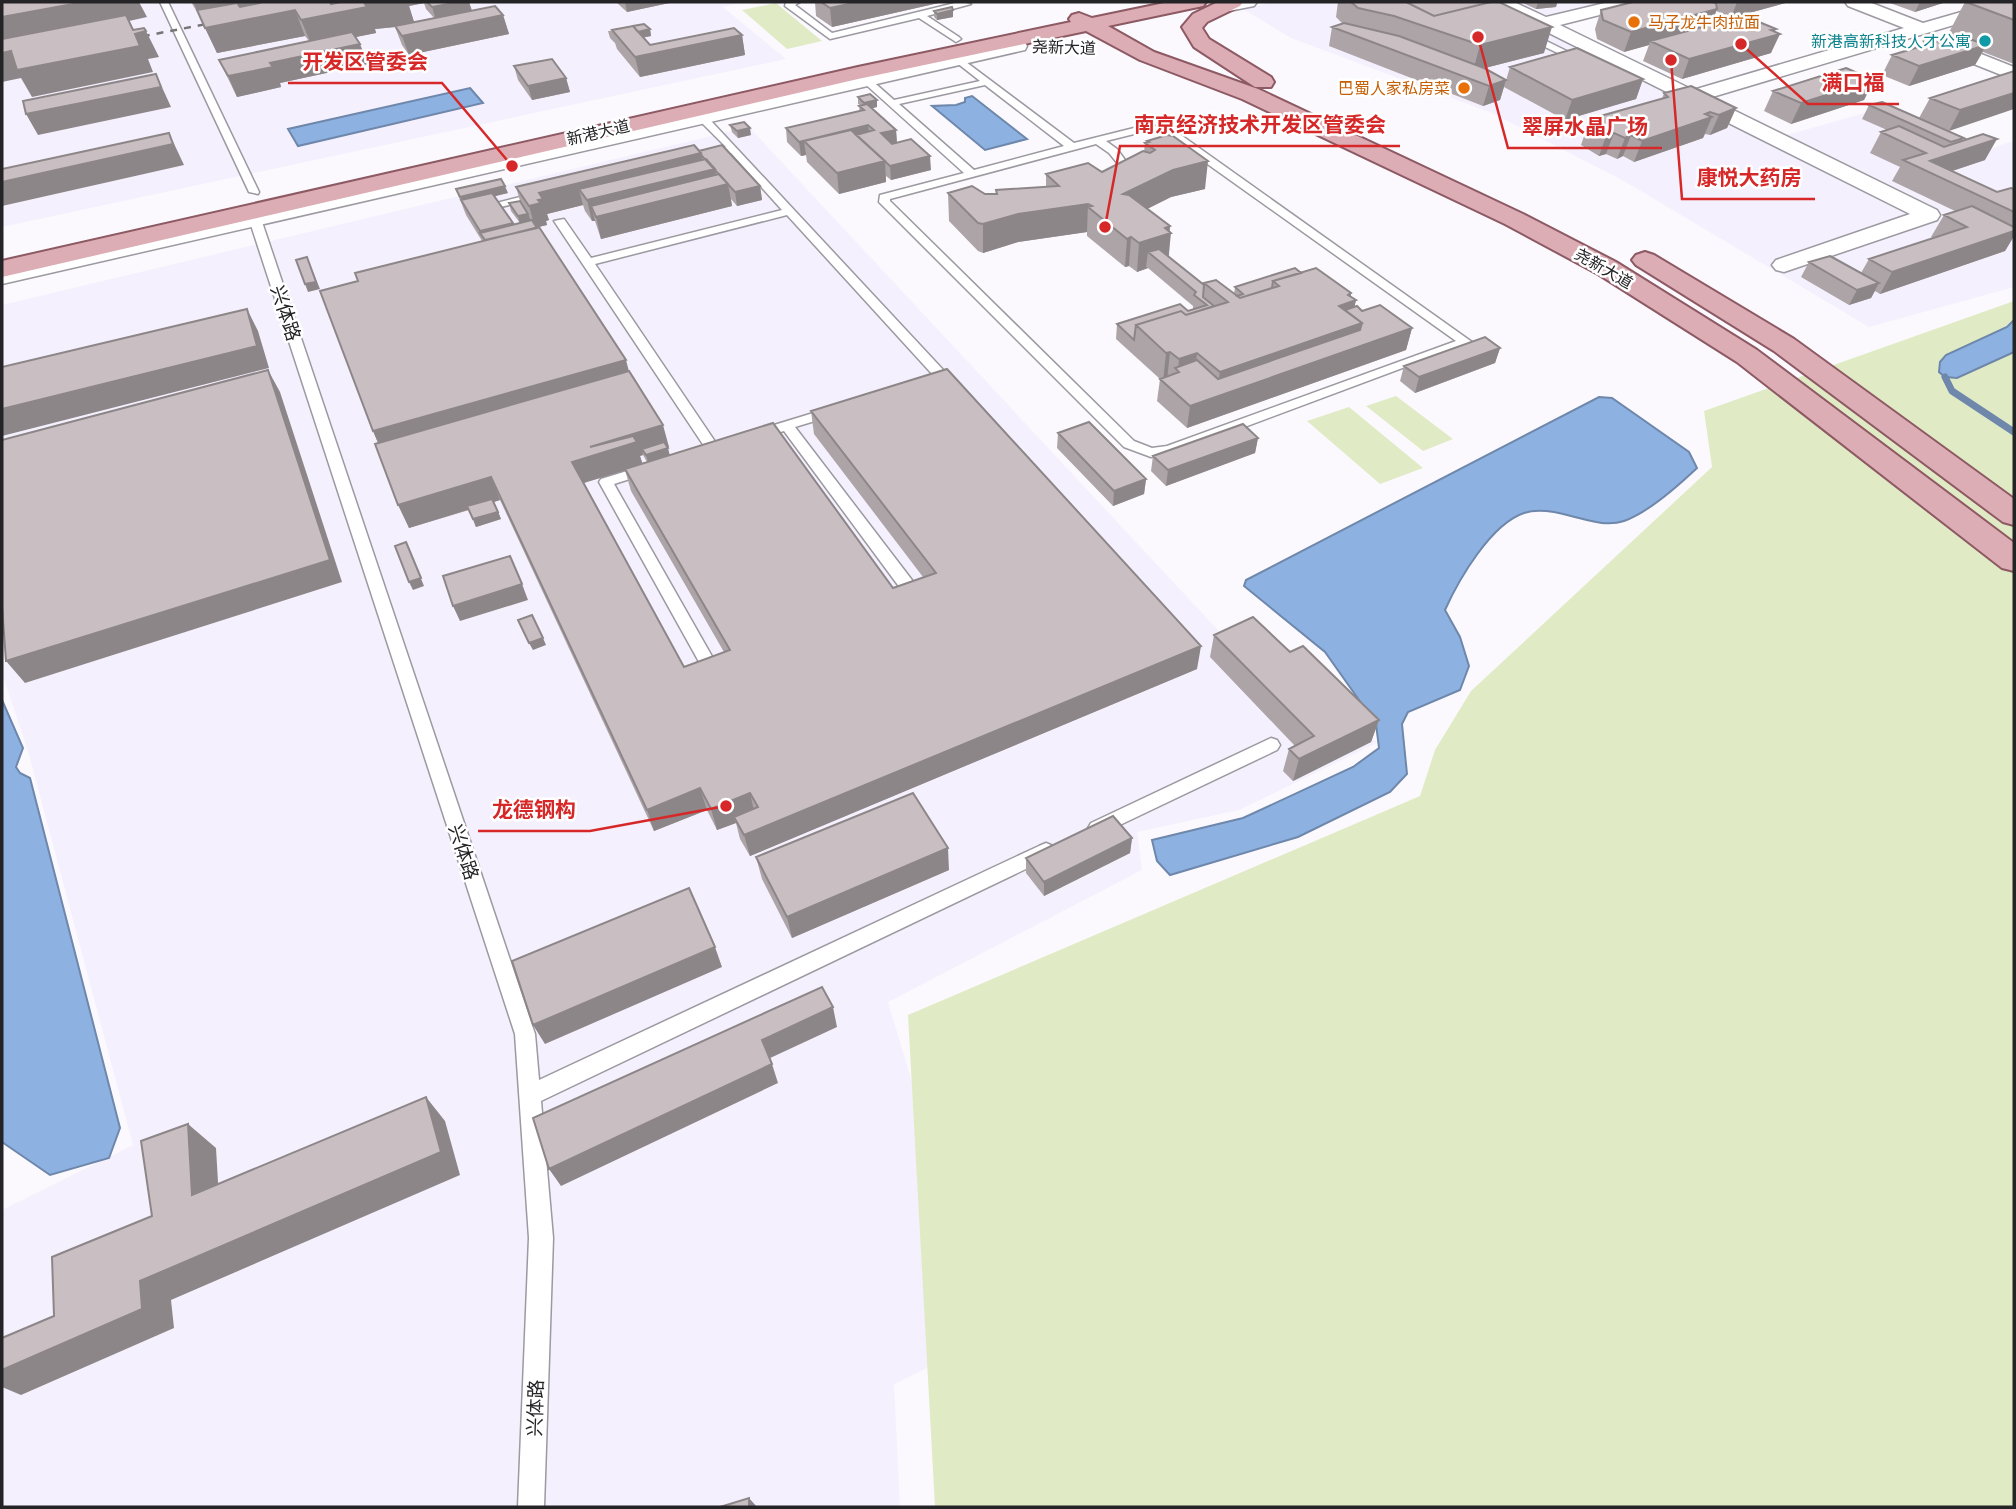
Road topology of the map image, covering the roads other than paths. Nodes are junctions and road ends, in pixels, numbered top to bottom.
1 (164, 2) edge
2 (796, 2) edge
3 (964, 2) edge
4 (1196, 2) edge
5 (1501, 2) edge
6 (1629, 2) edge
7 (1854, 2) edge
8 (2014, 2) edge
9 (1237, 3) edge
10 (1120, 9) edge
11 (920, 15) junction
12 (1079, 20) junction
13 (1545, 23) junction
14 (1515, 29) edge
15 (1917, 31) junction
16 (1160, 43) junction
17 (1018, 46) junction
18 (980, 47) junction
19 (955, 51) junction
20 (1584, 62) edge
21 (2014, 74) edge
22 (862, 76) junction
23 (986, 82) junction
24 (1267, 85) junction
25 (1693, 96) junction
26 (892, 103) junction
27 (699, 114) junction
28 (1097, 140) junction
29 (1072, 147) junction
30 (733, 149) junction
31 (707, 155) edge
32 (972, 174) junction
33 (1091, 181) edge
34 (254, 192) junction
35 (548, 193) edge
36 (789, 211) junction
37 (469, 212) edge
38 (255, 219) junction
39 (560, 221) dead end
40 (1578, 225) dead end
41 (2, 248) edge
42 (1626, 250) dead end
43 (588, 262) junction
44 (1784, 265) dead end
45 (2, 269) edge
46 (2, 276) edge
47 (916, 385) edge
48 (851, 405) edge
49 (787, 426) junction
50 (665, 463) edge
51 (2014, 515) edge
52 (2014, 560) edge
53 (912, 593) edge
54 (714, 674) edge
55 (1271, 745) dead end
56 (1083, 834) edge
57 (1058, 846) edge
58 (530, 1095) junction
59 (531, 1507) edge

1 - 34 lane
2 - 11 lane
3 - 11 lane
4 - 10 main road, 新港大道
5 - 13 street
6 - 13 street
7 - 15 street
8 - 15 street
9 - 24 main road, 尧新大道
10 - 12 main road, 新港大道
10 - 16 main road, 尧新大道
11 - 19 lane
12 - 16 main road, 尧新大道
12 - 18 main road, 新港大道
12 - 19 main road, 新港大道
13 - 25 street
14 - 20 lane
15 - 21 street
15 - 25 street
16 - 17 main road, 尧新大道
16 - 24 main road, 尧新大道
16 - 52 main road, 尧新大道
17 - 18 main road, 尧新大道
17 - 19 street
18 - 19 main road, 新港大道
19 - 22 main road, 新港大道
19 - 23 lane
19 - 34 main road, 新港大道
22 - 26 lane
22 - 27 main road, 新港大道
23 - 26 lane
23 - 29 lane
24 - 40 main road, 尧新大道
25 - 44 street
26 - 32 lane
27 - 30 lane
27 - 38 street
27 - 45 main road, 新港大道
28 - 29 lane
28 - 32 lane
28 - 33 lane
29 - 32 lane
30 - 31 lane
30 - 36 lane
34 - 41 main road, 新港大道
35 - 37 lane
36 - 43 lane
36 - 47 lane
38 - 46 street
38 - 58 lane, 兴体路
39 - 43 lane
42 - 51 main road, 尧新大道
43 - 49 lane
48 - 49 lane
49 - 53 lane
50 - 54 lane
55 - 56 lane
57 - 58 lane
58 - 59 lane, 兴体路

